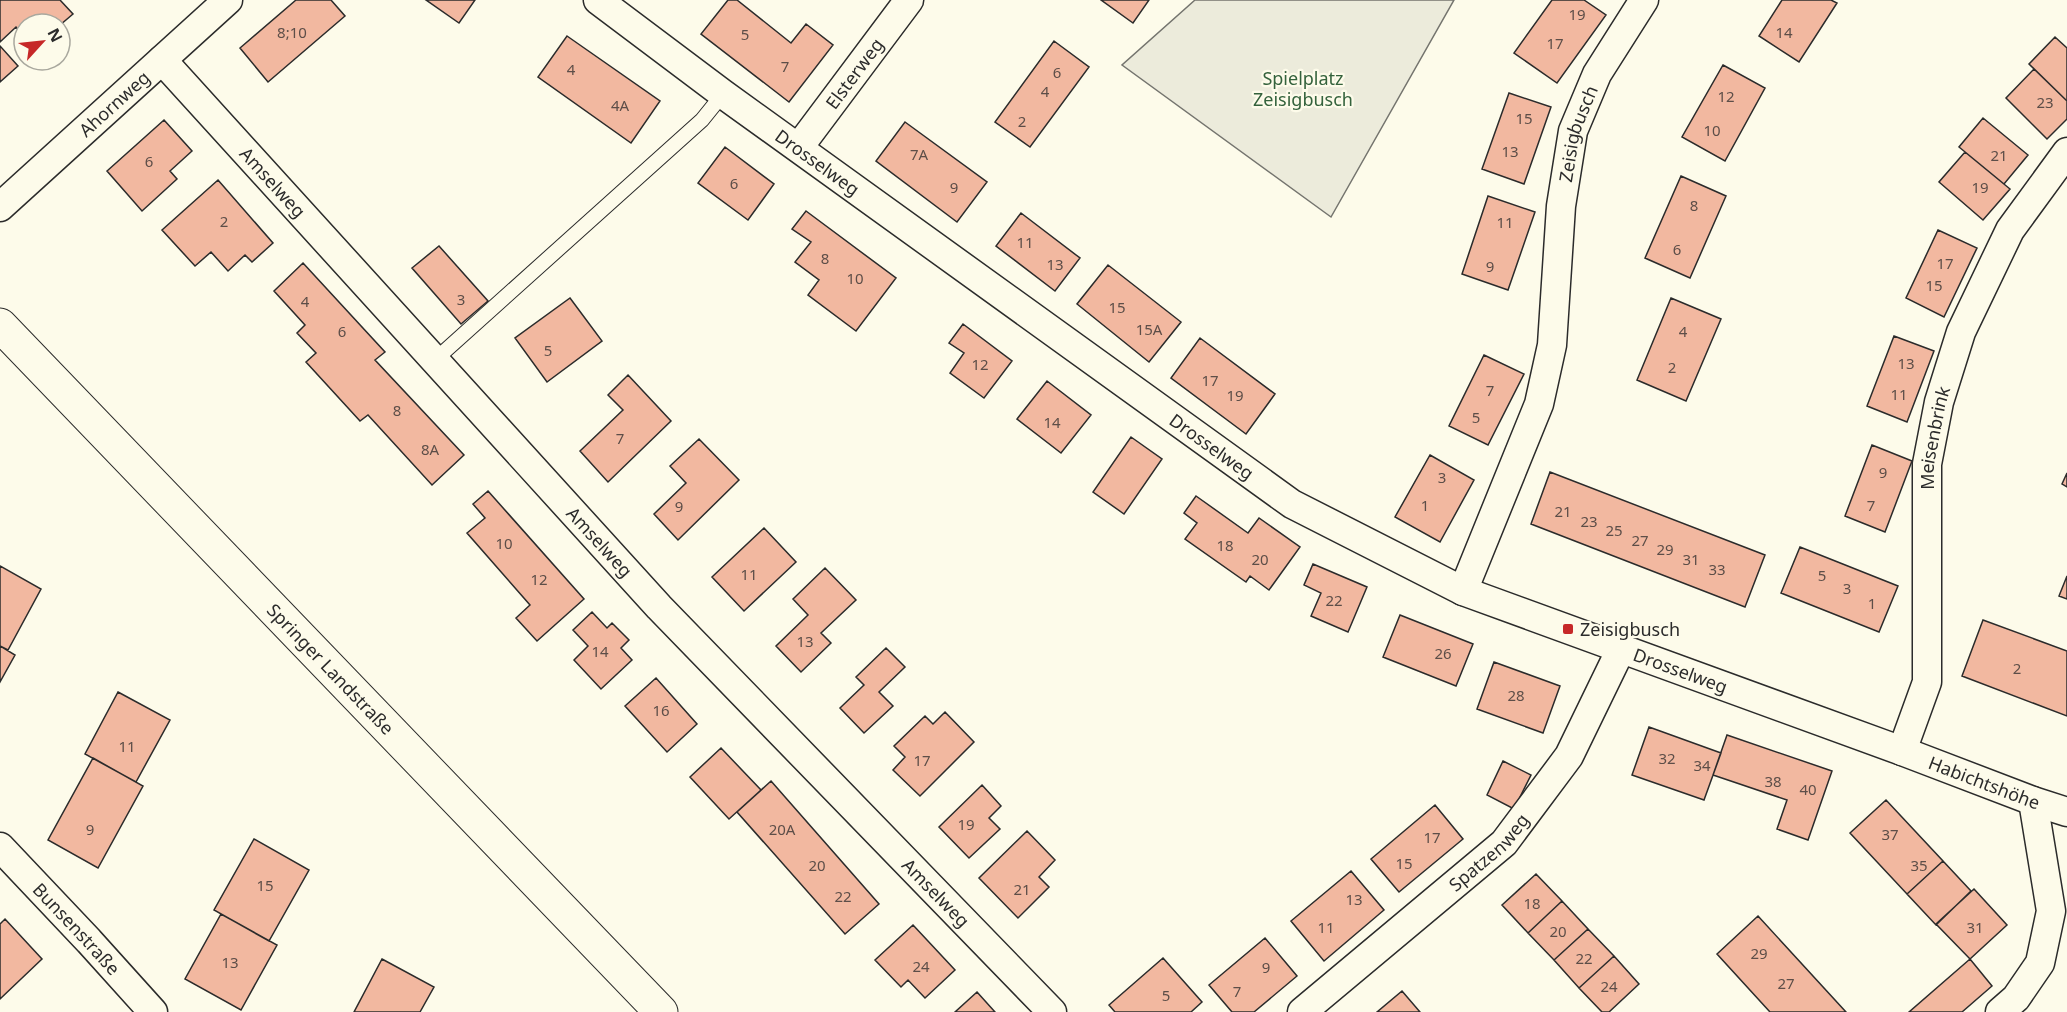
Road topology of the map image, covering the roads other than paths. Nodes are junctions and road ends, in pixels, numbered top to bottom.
1 (228, 0) edge
2 (598, 0) edge
3 (909, 0) edge
4 (1644, 0) edge
5 (162, 60) junction
6 (723, 94) junction
7 (799, 147) junction
8 (2067, 152) edge
9 (0, 207) edge
10 (0, 325) edge
11 (435, 359) junction
12 (1463, 591) junction
13 (1621, 649) junction
14 (1902, 751) junction
15 (2033, 801) junction
16 (2067, 812) edge
17 (0, 847) edge
18 (153, 1012) edge
19 (661, 1012) edge
20 (1052, 1012) edge
21 (1302, 1012) edge
22 (2001, 1012) edge

1 - 5 street, Ahornweg
2 - 6 street, Drosselweg
3 - 7 street, Elsterweg
4 - 12 street, Zeisigbusch
5 - 9 street, Ahornweg
5 - 11 street, Amselweg
6 - 7 street, Drosselweg
6 - 11 lane
7 - 12 street, Drosselweg
8 - 14 street, Meisenbrink
10 - 19 main road, Springer Landstraße
11 - 20 street, Amselweg
12 - 13 street, Drosselweg
13 - 14 street, Drosselweg
13 - 21 street, Spatzenweg
14 - 15 street, Habichtshöhe
15 - 16 street, Habichtshöhe
15 - 22 street
17 - 18 street, Bunsenstraße

